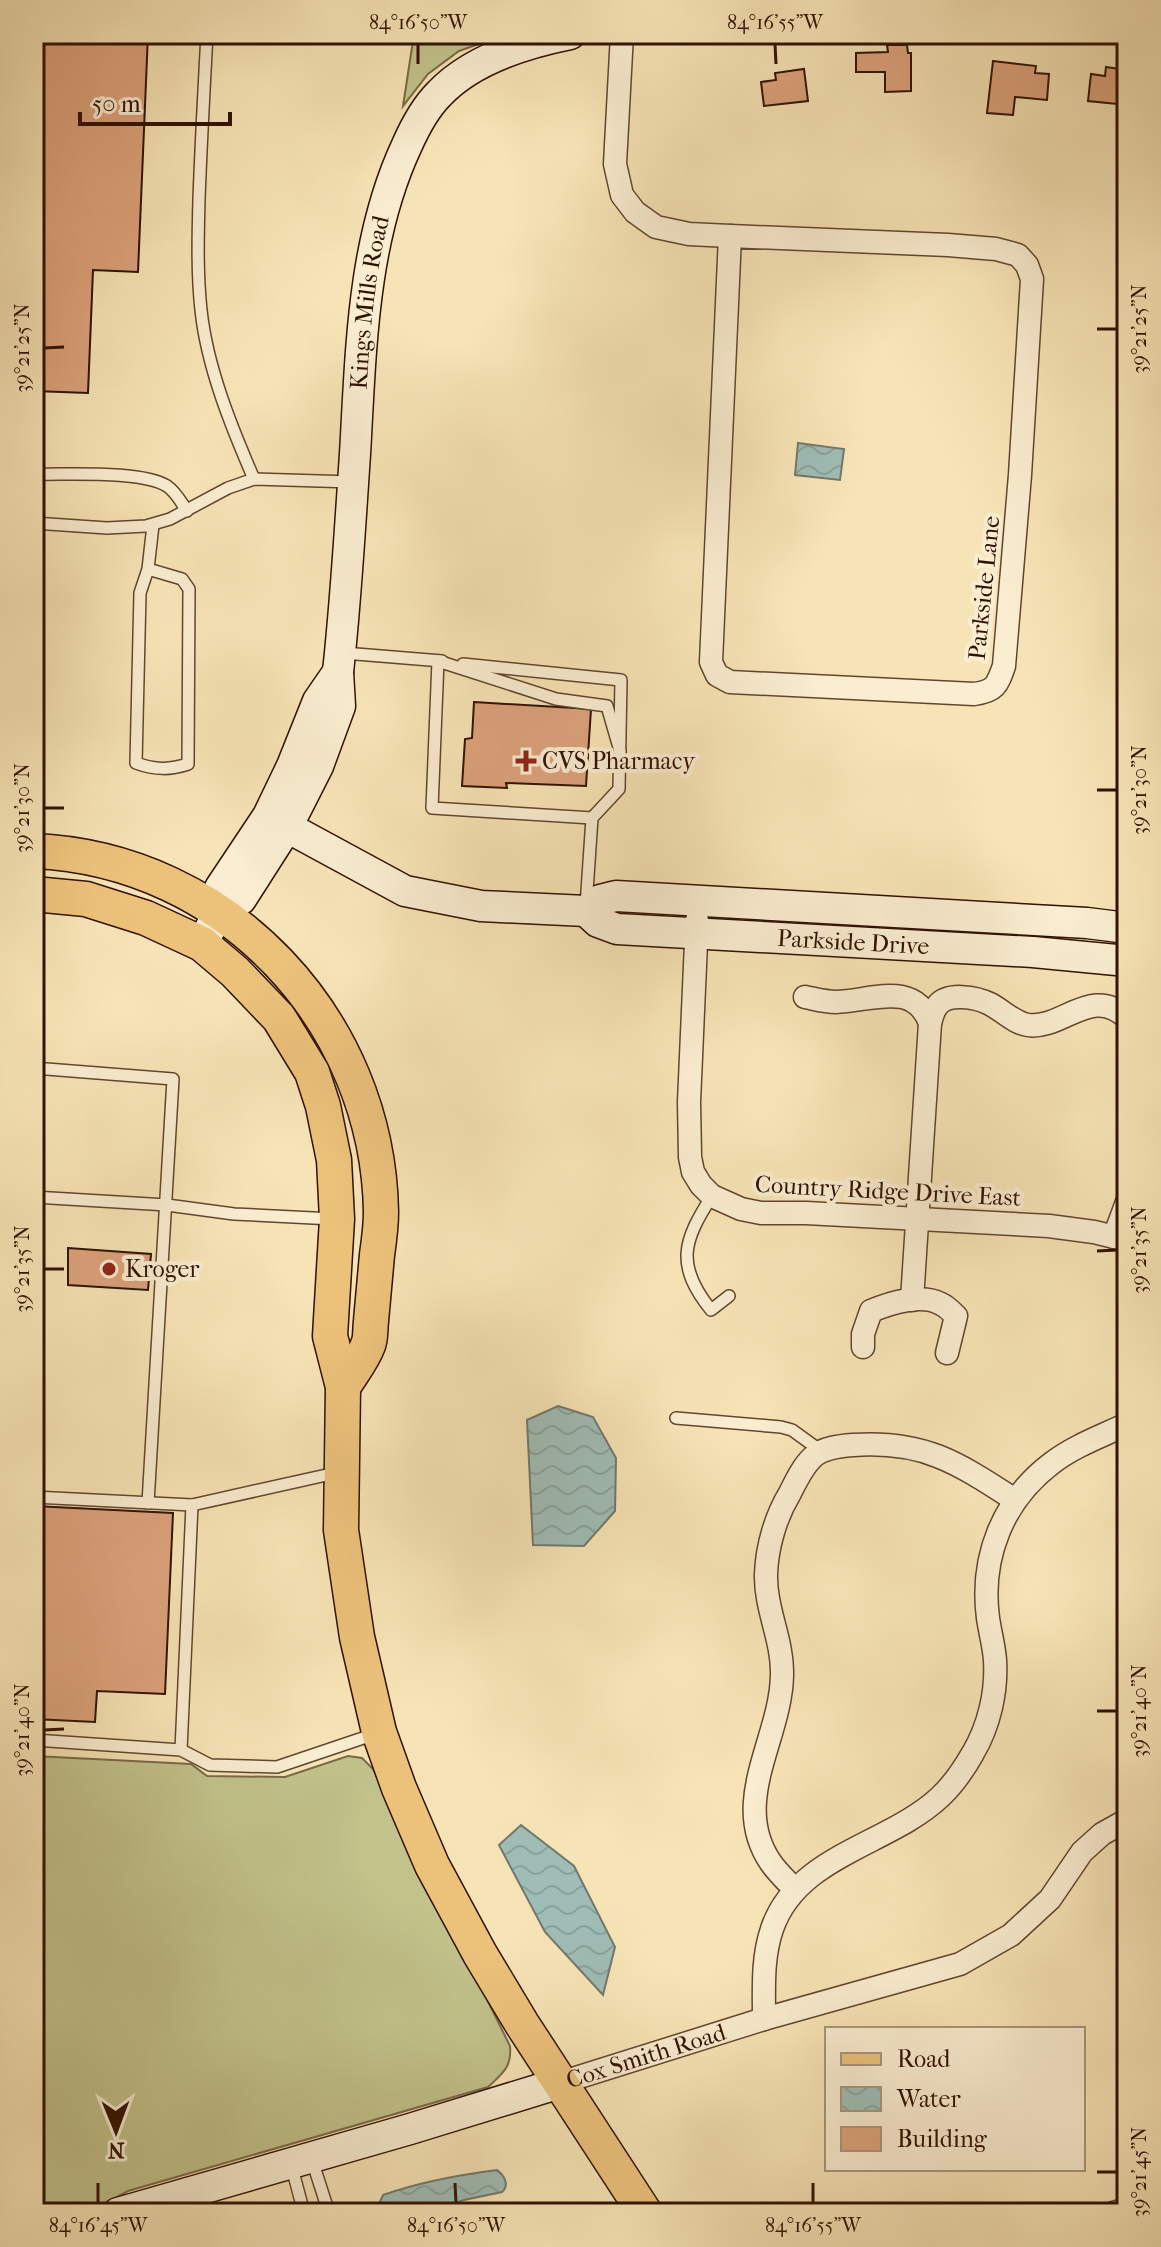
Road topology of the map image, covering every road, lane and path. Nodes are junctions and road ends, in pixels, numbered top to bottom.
1 (207, 34) edge
2 (570, 34) edge
3 (622, 34) edge
4 (730, 236) junction
5 (34, 474) edge
6 (254, 479) junction
7 (353, 482) junction
8 (187, 511) junction
9 (34, 523) edge
10 (153, 525) junction
11 (148, 569) junction
12 (438, 661) junction
13 (339, 662) junction
14 (620, 751) junction
15 (592, 818) junction
16 (287, 827) junction
17 (34, 851) edge
18 (34, 894) edge
19 (698, 899) junction
20 (222, 906) junction
21 (586, 911) junction
22 (1127, 928) edge
23 (696, 933) junction
24 (992, 934) junction
25 (202, 944) junction
26 (1127, 961) edge
27 (805, 997) dead end
28 (1127, 1018) edge
29 (930, 1023) junction
30 (34, 1068) edge
31 (712, 1196) junction
32 (34, 1197) edge
33 (1127, 1202) edge
34 (167, 1205) junction
35 (919, 1218) junction
36 (337, 1219) junction
37 (1120, 1239) edge
38 (729, 1296) dead end
39 (912, 1300) junction
40 (863, 1347) dead end
41 (947, 1353) dead end
42 (343, 1387) junction
43 (676, 1418) dead end
44 (1127, 1424) edge
45 (821, 1452) junction
46 (340, 1472) junction
47 (34, 1497) edge
48 (1015, 1500) junction
49 (148, 1503) junction
50 (192, 1505) junction
51 (379, 1732) junction
52 (34, 1740) edge
53 (181, 1750) junction
54 (1127, 1820) edge
55 (795, 1890) junction
56 (764, 2019) junction
57 (560, 2083) junction
58 (301, 2161) junction
59 (1127, 2209) edge
60 (118, 2213) edge
61 (304, 2213) edge
62 (329, 2213) edge
63 (645, 2213) edge
64 (1113, 2213) edge

1 - 6 lane
2 - 7 street, Kings Mills Road
3 - 4 street, Parkside Lane
4 - 4 street, Parkside Lane
5 - 8 lane
6 - 7 lane
6 - 8 lane
7 - 13 street, Kings Mills Road
8 - 10 lane
9 - 10 lane
10 - 11 lane
11 - 11 lane
12 - 13 lane
12 - 14 lane
12 - 14 lane
12 - 15 lane
13 - 16 street, Kings Mills Road
13 - 20 street, Kings Mills Road
14 - 15 lane
15 - 21 lane
16 - 20 street, Kings Mills Road
16 - 21 street, Parkside Drive
17 - 20 main road
18 - 25 main road
19 - 21 street, Parkside Drive
19 - 23 street
19 - 24 street, Parkside Drive
20 - 25 street, Kings Mills Road
20 - 42 main road
21 - 23 street, Parkside Drive
22 - 24 street, Parkside Drive
23 - 24 street, Parkside Drive
23 - 31 street
24 - 26 street, Parkside Drive
25 - 36 main road
27 - 29 street
28 - 29 street
29 - 35 street
30 - 34 lane
31 - 35 street, Country Ridge Drive East
31 - 38 lane
32 - 34 lane
33 - 37 street
34 - 36 lane
34 - 49 lane
35 - 37 street, Country Ridge Drive East
35 - 39 street
36 - 42 main road
39 - 40 street
39 - 41 street
42 - 46 main road
43 - 45 lane
44 - 48 street
45 - 48 street
45 - 55 street
46 - 50 lane
46 - 51 main road
47 - 49 lane
48 - 55 street
49 - 50 lane
50 - 53 lane
51 - 53 lane
51 - 57 main road
52 - 53 lane
54 - 56 street, Cox Smith Road
55 - 56 street
56 - 57 street, Cox Smith Road
57 - 58 street, Cox Smith Road
57 - 63 main road
58 - 60 street, Cox Smith Road
58 - 61 lane
58 - 62 lane
59 - 64 street

